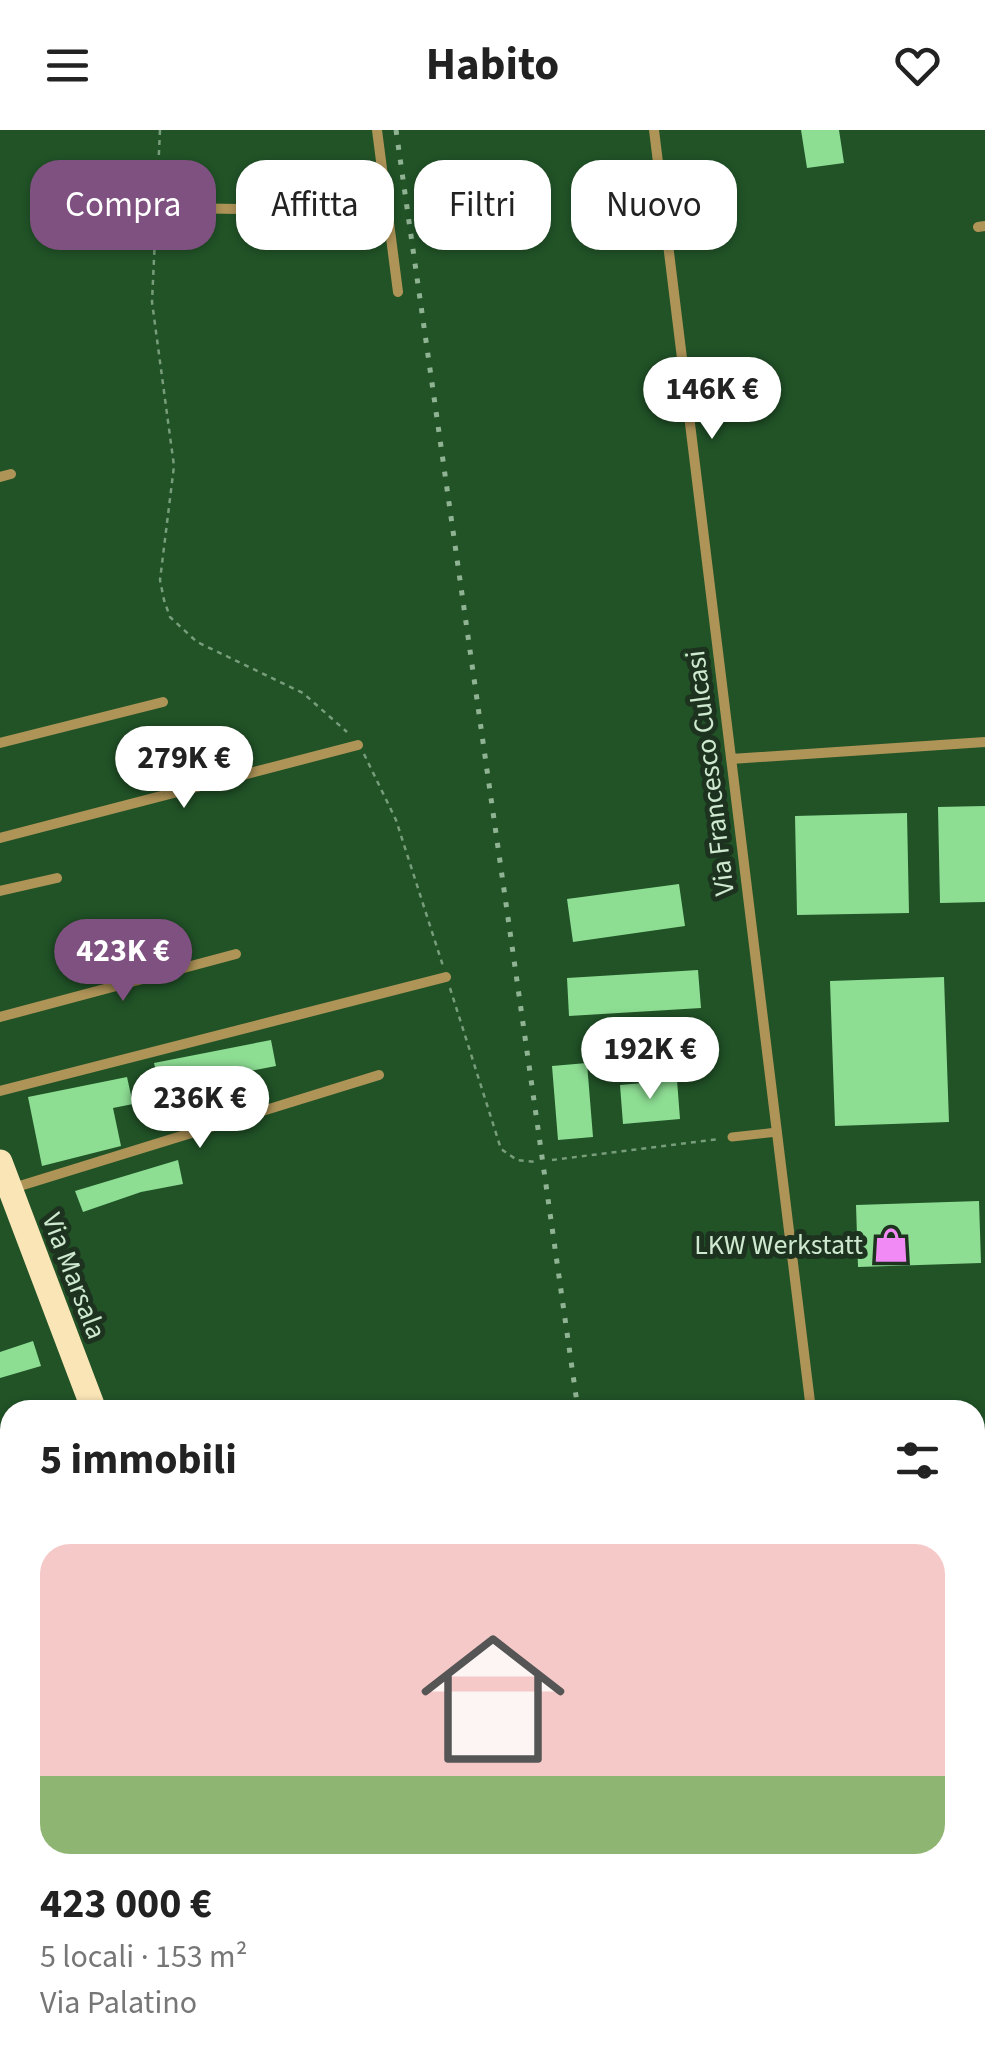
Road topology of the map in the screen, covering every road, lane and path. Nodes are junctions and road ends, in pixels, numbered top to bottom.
1 (160, 130) edge
2 (376, 130) edge
3 (654, 130) edge
4 (380, 160) edge
5 (392, 250) edge
6 (398, 292) dead end
7 (163, 702) dead end
8 (985, 742) edge
9 (0, 743) edge
10 (358, 745) junction
11 (731, 760) junction
12 (0, 838) edge
13 (57, 878) dead end
14 (0, 891) edge
15 (236, 954) dead end
16 (446, 977) junction
17 (0, 1016) edge
18 (379, 1075) dead end
19 (0, 1092) edge
20 (777, 1132) junction
21 (732, 1137) joint
22 (552, 1160) dead end
23 (0, 1162) edge
24 (536, 1162) dead end
25 (9, 1189) junction
26 (90, 1400) edge
27 (810, 1400) edge

1 - 10 path
2 - 4 street
3 - 11 street, Via Francesco Culcasi
5 - 6 street
7 - 9 street
8 - 11 street
10 - 12 street
10 - 16 path
11 - 20 street, Via Francesco Culcasi
13 - 14 street
15 - 17 street
16 - 19 street
16 - 24 path
18 - 25 street
20 - 21 street
20 - 27 street, Via Francesco Culcasi
21 - 22 path
23 - 25 main road, Via Marsala
25 - 26 main road, Via Marsala

